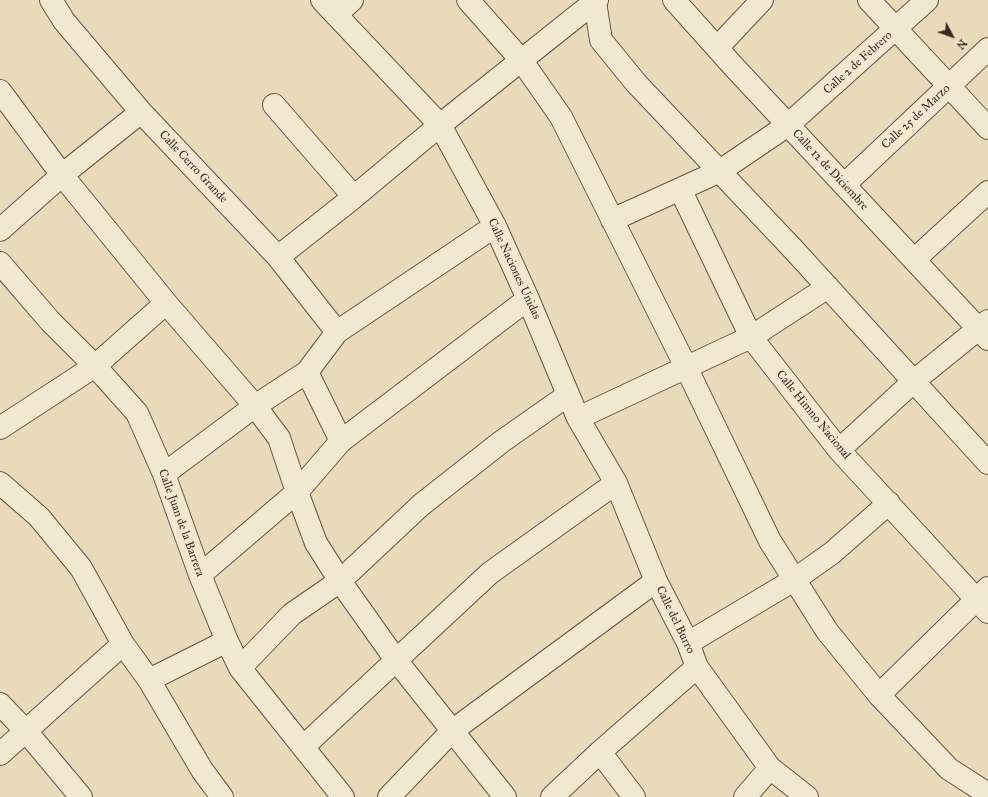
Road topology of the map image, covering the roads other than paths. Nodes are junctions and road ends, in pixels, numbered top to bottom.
1 (51, 0) edge
2 (352, 0) edge
3 (468, 0) edge
4 (674, 0) edge
5 (762, 0) edge
6 (869, 0) edge
7 (927, 0) edge
8 (595, 1) edge
9 (329, 7) edge
10 (896, 28) junction
11 (717, 48) junction
12 (988, 49) edge
13 (522, 61) junction
14 (949, 86) junction
15 (0, 91) edge
16 (274, 105) dead end
17 (141, 112) junction
18 (440, 125) junction
19 (788, 126) junction
20 (988, 128) edge
21 (720, 171) junction
22 (62, 175) junction
23 (844, 185) junction
24 (680, 189) junction
25 (988, 192) edge
26 (354, 197) junction
27 (612, 220) junction
28 (495, 226) junction
29 (0, 230) edge
30 (278, 257) junction
31 (915, 259) junction
32 (0, 263) edge
33 (828, 287) junction
34 (528, 299) junction
35 (166, 303) junction
36 (985, 329) edge
37 (337, 332) junction
38 (751, 337) junction
39 (95, 366) junction
40 (686, 367) junction
41 (307, 372) junction
42 (914, 381) junction
43 (568, 395) junction
44 (255, 406) junction
45 (578, 418) junction
46 (0, 428) edge
47 (341, 441) junction
48 (839, 450) junction
49 (988, 463) edge
50 (164, 474) junction
51 (0, 483) edge
52 (616, 483) junction
53 (297, 492) junction
54 (889, 503) junction
55 (200, 575) junction
56 (794, 580) junction
57 (340, 581) junction
58 (656, 581) junction
59 (984, 600) edge
60 (227, 641) junction
61 (688, 643) junction
62 (124, 644) junction
63 (396, 660) junction
64 (697, 667) junction
65 (240, 668) junction
66 (149, 680) junction
67 (879, 695) junction
68 (0, 704) edge
69 (25, 730) junction
70 (452, 731) junction
71 (303, 747) junction
72 (600, 752) junction
73 (0, 754) edge
74 (770, 768) junction
75 (334, 794) edge
76 (988, 794) edge
77 (81, 797) edge
78 (222, 797) edge
79 (389, 797) edge
80 (505, 797) edge
81 (552, 797) edge
82 (634, 797) edge
83 (745, 797) edge
84 (807, 797) edge

1 - 17 street, Calle Cerro Grande
2 - 9 street
3 - 13 street
4 - 11 street, Calle 12 de Diciembre
5 - 11 street
6 - 10 street
7 - 10 street, Calle 2 de Febrero
8 - 13 street
8 - 21 street
9 - 18 street, Calle Naciones Unidas
10 - 14 street
10 - 19 street, Calle 2 de Febrero
11 - 19 street, Calle 12 de Diciembre
12 - 14 street, Calle 25 de Marzo
13 - 18 street
13 - 27 street
14 - 20 street
14 - 23 street, Calle 25 de Marzo
15 - 22 street
16 - 26 street
17 - 22 street
17 - 30 street, Calle Cerro Grande
18 - 26 street
18 - 28 street, Calle Naciones Unidas
19 - 21 street, Calle 2 de Febrero
19 - 23 street, Calle 12 de Diciembre
21 - 24 street, Calle 2 de Febrero
21 - 33 street
22 - 29 street
22 - 35 street
23 - 31 street, Calle 12 de Diciembre
24 - 27 street, Calle 2 de Febrero
24 - 38 street, Calle Himno Nacional
25 - 31 street
26 - 30 street
27 - 40 street
28 - 34 street, Calle Naciones Unidas
28 - 37 street
30 - 37 street, Calle Cerro Grande
31 - 36 street, Calle 12 de Diciembre
32 - 39 street, Calle Juan de la Barrera
33 - 38 street
33 - 42 street
34 - 43 street, Calle Naciones Unidas
34 - 47 street
35 - 39 street
35 - 44 street
36 - 42 street
37 - 41 street
38 - 40 street
38 - 48 street, Calle Himno Nacional
39 - 46 street
39 - 50 street, Calle Juan de la Barrera
40 - 45 street
40 - 56 street
41 - 44 street
41 - 47 street
42 - 48 street
42 - 49 street
43 - 45 street, Calle Naciones Unidas
43 - 57 street
44 - 50 street
44 - 53 street
45 - 52 street, Calle del Burro
47 - 53 street
48 - 54 street, Calle Himno Nacional
50 - 55 street, Calle Juan de la Barrera
51 - 62 street
52 - 58 street, Calle del Burro
52 - 63 street
53 - 55 street
53 - 57 street
54 - 56 street
54 - 59 street, Calle Himno Nacional
55 - 60 street, Calle Juan de la Barrera
56 - 61 street
56 - 67 street
57 - 63 street
57 - 65 street
58 - 61 street, Calle del Burro
58 - 70 street
59 - 67 street
60 - 65 street, Calle Juan de la Barrera
60 - 66 street
61 - 64 street, Calle del Burro
62 - 66 street
62 - 69 street
63 - 70 street
63 - 71 street
64 - 72 street
64 - 74 street, Calle del Burro
65 - 71 street, Calle Juan de la Barrera
66 - 78 street
67 - 76 street
68 - 69 street
69 - 73 street
69 - 77 street
70 - 79 street
70 - 80 street
71 - 75 street, Calle Juan de la Barrera
72 - 81 street
72 - 82 street
74 - 83 street
74 - 84 street, Calle del Burro

